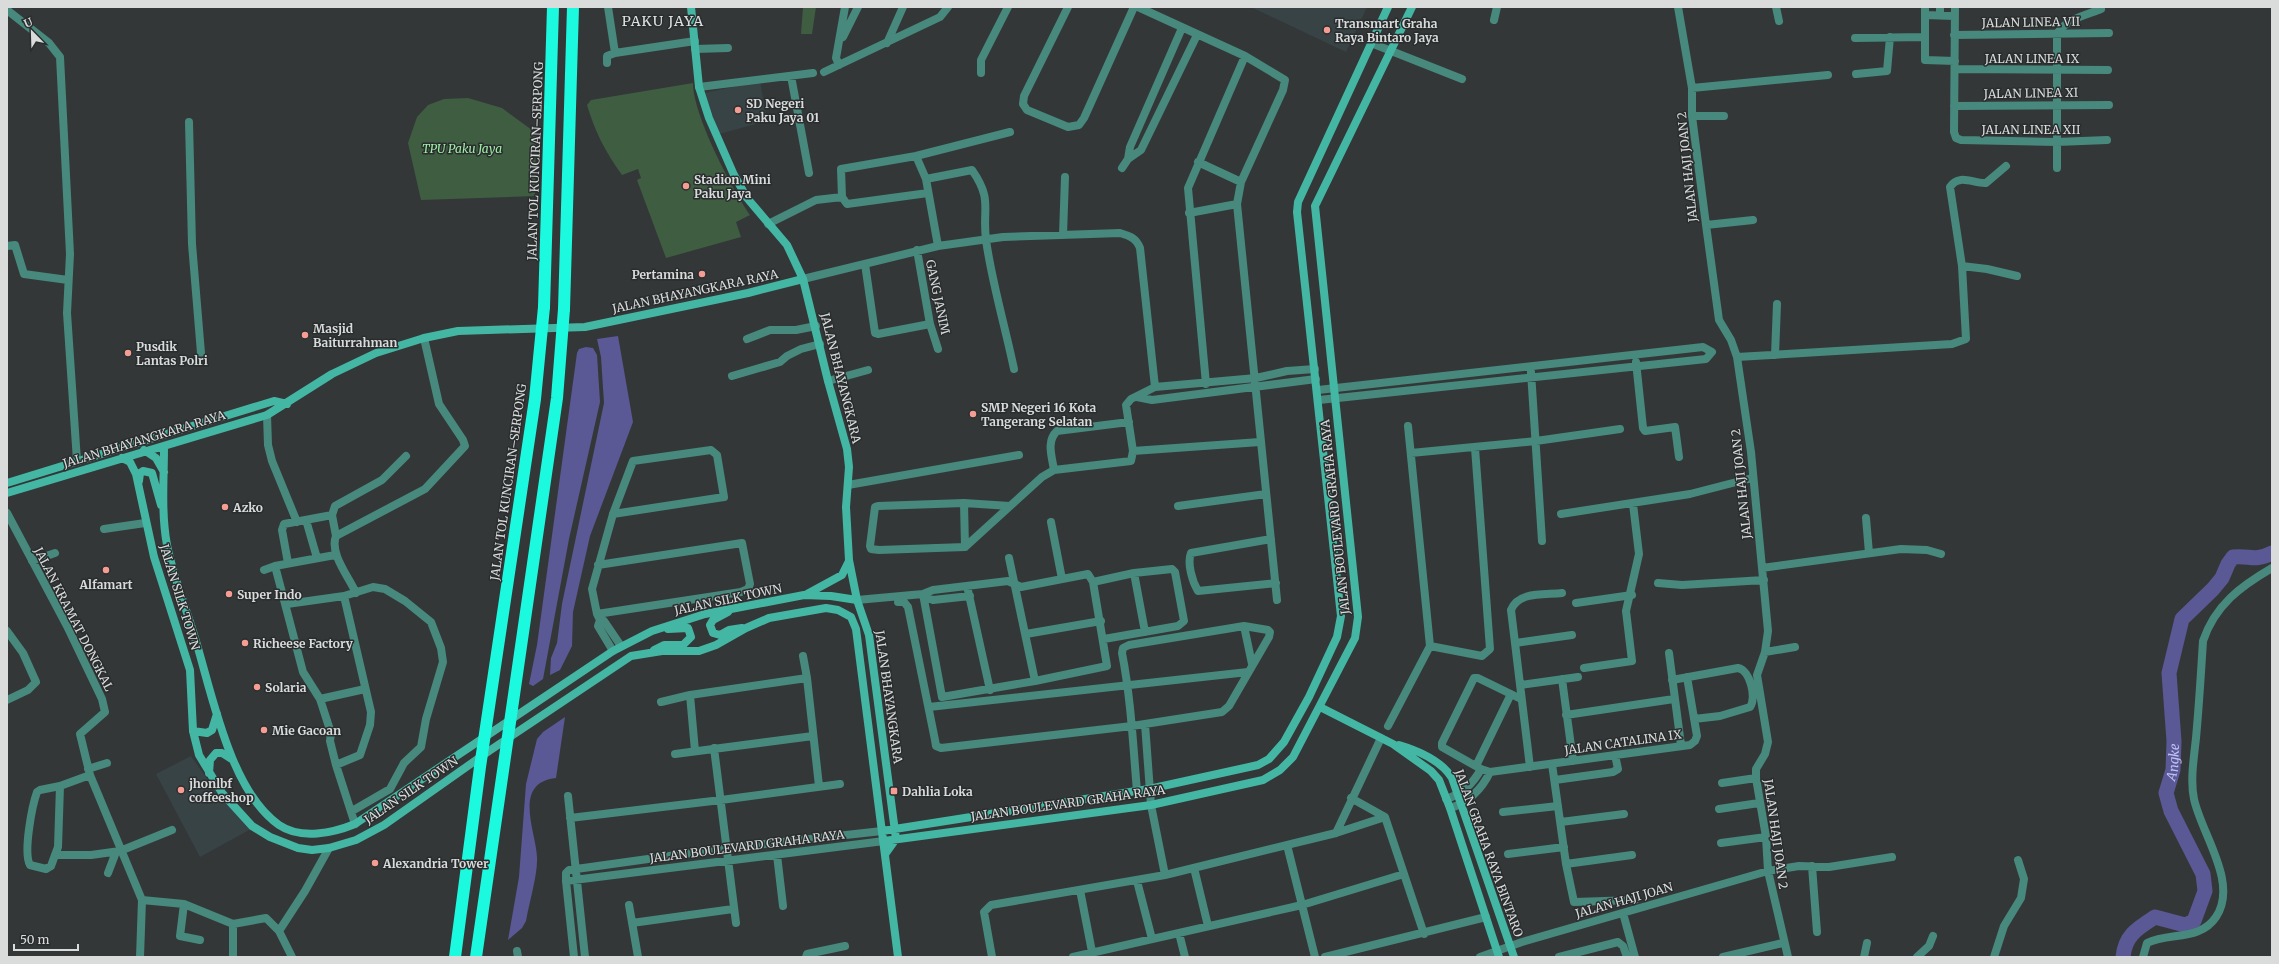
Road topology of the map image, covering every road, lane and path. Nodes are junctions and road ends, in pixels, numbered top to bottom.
1 (553, 7) edge
2 (573, 7) edge
3 (608, 7) edge
4 (691, 7) edge
5 (845, 7) edge
6 (858, 7) edge
7 (903, 7) edge
8 (948, 7) edge
9 (1008, 7) edge
10 (1068, 7) edge
11 (1134, 7) edge
12 (1138, 7) edge
13 (1388, 7) edge
14 (1412, 7) edge
15 (1497, 7) edge
16 (1678, 7) edge
17 (1776, 7) edge
18 (1954, 7) edge
19 (2100, 9) dead end
20 (7, 10) edge
21 (1925, 11) edge
22 (1940, 11) edge
23 (1954, 16) junction
24 (1494, 20) dead end
25 (1778, 21) dead end
26 (1182, 28) junction
27 (2109, 33) dead end
28 (1197, 35) junction
29 (1954, 35) junction
30 (2057, 35) junction
31 (1890, 37) junction
32 (1925, 37) junction
33 (1855, 38) dead end
34 (840, 43) junction
35 (887, 43) junction
36 (1371, 43) junction
37 (695, 45) junction
38 (728, 48) dead end
39 (1391, 51) junction
40 (615, 53) junction
41 (1245, 56) junction
42 (607, 63) dead end
43 (839, 65) junction
44 (1955, 65) junction
45 (2057, 70) junction
46 (2108, 70) dead end
47 (824, 72) dead end
48 (813, 73) dead end
49 (981, 73) dead end
50 (1856, 74) dead end
51 (1828, 75) dead end
52 (791, 76) junction
53 (1462, 79) dead end
54 (699, 87) junction
55 (1692, 88) junction
56 (2057, 105) junction
57 (2109, 105) dead end
58 (1954, 106) junction
59 (1692, 116) junction
60 (1724, 116) dead end
61 (189, 122) dead end
62 (1010, 132) dead end
63 (2107, 140) dead end
64 (2057, 142) junction
65 (916, 156) junction
66 (1128, 160) junction
67 (1198, 162) junction
68 (2006, 166) dead end
69 (1122, 168) dead end
70 (2057, 168) dead end
71 (808, 173) dead end
72 (1065, 177) dead end
73 (926, 179) junction
74 (1241, 182) junction
75 (928, 193) junction
76 (842, 197) junction
77 (1238, 204) junction
78 (1189, 213) junction
79 (1753, 220) dead end
80 (768, 224) junction
81 (1706, 225) junction
82 (1063, 235) junction
83 (986, 239) junction
84 (7, 246) edge
85 (938, 246) junction
86 (917, 250) junction
87 (865, 264) junction
88 (1962, 266) junction
89 (2017, 276) dead end
90 (803, 279) junction
91 (68, 280) junction
92 (1777, 304) dead end
93 (930, 324) junction
94 (816, 326) junction
95 (424, 338) junction
96 (747, 339) dead end
97 (820, 344) junction
98 (938, 349) dead end
99 (201, 353) dead end
100 (1636, 355) junction
101 (1775, 355) junction
102 (1737, 357) junction
103 (1530, 366) junction
104 (1636, 366) junction
105 (1014, 369) dead end
106 (1315, 369) junction
107 (868, 370) dead end
108 (732, 376) dead end
109 (1532, 377) junction
110 (1256, 378) junction
111 (1316, 379) junction
112 (828, 381) junction
113 (1206, 384) junction
114 (1155, 387) junction
115 (1256, 387) junction
116 (1334, 388) junction
117 (1318, 390) junction
118 (1137, 397) junction
119 (1336, 397) junction
120 (1319, 400) junction
121 (287, 404) junction
122 (267, 415) junction
123 (1129, 422) junction
124 (1408, 426) dead end
125 (1620, 429) dead end
126 (1536, 441) junction
127 (1260, 442) junction
128 (130, 444) junction
129 (164, 446) junction
130 (1475, 448) junction
131 (146, 451) junction
132 (1133, 451) junction
133 (1411, 453) junction
134 (1019, 455) dead end
135 (406, 456) dead end
136 (1679, 457) dead end
137 (122, 458) junction
138 (77, 461) junction
139 (1054, 470) junction
140 (164, 472) junction
141 (1752, 478) junction
142 (7, 482) edge
143 (138, 484) junction
144 (848, 485) junction
145 (7, 493) edge
146 (1266, 494) junction
147 (964, 503) junction
148 (1633, 504) junction
149 (1010, 506) junction
150 (1178, 506) dead end
151 (7, 513) edge
152 (163, 514) junction
153 (613, 514) junction
154 (1561, 514) dead end
155 (332, 515) junction
156 (1866, 518) dead end
157 (306, 520) junction
158 (297, 522) junction
159 (1051, 522) dead end
160 (145, 523) junction
161 (104, 529) dead end
162 (336, 536) junction
163 (1271, 539) junction
164 (1542, 541) dead end
165 (965, 547) junction
166 (55, 553) dead end
167 (1870, 553) junction
168 (1942, 554) dead end
169 (335, 555) junction
170 (317, 558) junction
171 (1009, 558) dead end
172 (849, 560) junction
173 (32, 561) junction
174 (288, 564) junction
175 (598, 565) junction
176 (275, 566) junction
177 (1762, 568) junction
178 (2272, 568) edge
179 (264, 570) dead end
180 (1134, 573) junction
181 (1062, 579) junction
182 (1764, 580) junction
183 (1094, 582) junction
184 (1015, 583) junction
185 (1276, 583) junction
186 (1658, 584) dead end
187 (968, 586) junction
188 (944, 588) junction
189 (356, 593) junction
190 (1562, 593) dead end
191 (804, 595) junction
192 (1632, 595) junction
193 (344, 596) junction
194 (924, 596) junction
195 (970, 596) junction
196 (947, 599) junction
197 (857, 600) junction
198 (1277, 600) dead end
199 (898, 602) dead end
200 (1576, 603) dead end
201 (287, 604) junction
202 (734, 608) junction
203 (598, 617) junction
204 (851, 617) joint
205 (1101, 621) junction
206 (1244, 626) junction
207 (746, 628) junction
208 (652, 631) junction
209 (7, 632) edge
210 (1145, 632) junction
211 (1026, 634) junction
212 (1572, 636) dead end
213 (1104, 639) junction
214 (1515, 643) junction
215 (620, 646) junction
216 (1430, 646) junction
217 (1795, 647) dead end
218 (613, 651) junction
219 (650, 652) junction
220 (1765, 652) junction
221 (1669, 653) dead end
222 (802, 656) dead end
223 (1250, 668) junction
224 (1584, 668) dead end
225 (1578, 677) dead end
226 (1687, 677) junction
227 (807, 678) junction
228 (1562, 679) junction
229 (1672, 680) junction
230 (1035, 681) junction
231 (1128, 685) junction
232 (1520, 685) junction
233 (365, 689) junction
234 (990, 690) junction
235 (1511, 694) junction
236 (690, 695) junction
237 (320, 699) junction
238 (1521, 699) junction
239 (1674, 699) junction
240 (7, 700) edge
241 (661, 702) dead end
242 (929, 707) junction
243 (1320, 707) junction
244 (217, 714) junction
245 (1566, 715) junction
246 (1694, 719) junction
247 (1145, 724) junction
248 (1132, 726) junction
249 (1388, 726) dead end
250 (193, 731) junction
251 (813, 736) junction
252 (1381, 738) junction
253 (1392, 744) junction
254 (1681, 746) junction
255 (714, 748) junction
256 (695, 751) junction
257 (675, 754) dead end
258 (1615, 755) junction
259 (232, 760) junction
260 (1573, 761) junction
261 (107, 763) dead end
262 (1552, 764) junction
263 (336, 765) junction
264 (1530, 767) junction
265 (1478, 768) junction
266 (89, 772) junction
267 (1490, 772) junction
268 (209, 774) junction
269 (1756, 778) junction
270 (1555, 780) junction
271 (1722, 783) dead end
272 (840, 784) dead end
273 (60, 786) junction
274 (819, 786) junction
275 (1149, 789) junction
276 (1137, 791) junction
277 (568, 796) dead end
278 (1458, 796) junction
279 (1351, 798) junction
280 (1446, 799) junction
281 (721, 800) junction
282 (1759, 803) junction
283 (1151, 805) junction
284 (1461, 805) junction
285 (1558, 806) junction
286 (1450, 808) junction
287 (1720, 809) dead end
288 (352, 811) junction
289 (1503, 812) dead end
290 (1624, 814) dead end
291 (1385, 817) junction
292 (570, 818) junction
293 (1560, 822) junction
294 (355, 824) junction
295 (894, 829) junction
296 (172, 830) dead end
297 (882, 831) junction
298 (1336, 833) junction
299 (1766, 837) junction
300 (896, 839) junction
301 (884, 841) junction
302 (1721, 843) dead end
303 (1287, 845) junction
304 (1564, 847) junction
305 (329, 848) junction
306 (727, 848) junction
307 (118, 851) junction
308 (886, 853) junction
309 (1508, 854) dead end
310 (55, 855) junction
311 (777, 855) junction
312 (1632, 855) dead end
313 (1892, 857) dead end
314 (728, 859) junction
315 (2018, 860) dead end
316 (1566, 864) junction
317 (1812, 866) junction
318 (1194, 868) junction
319 (576, 869) junction
320 (1768, 871) junction
321 (108, 873) dead end
322 (1404, 874) junction
323 (1165, 875) junction
324 (577, 879) junction
325 (566, 881) junction
326 (1137, 881) junction
327 (1080, 890) junction
328 (142, 900) junction
329 (1635, 900) dead end
330 (184, 904) junction
331 (629, 904) dead end
332 (1302, 905) junction
333 (783, 906) dead end
334 (733, 909) junction
335 (1623, 912) junction
336 (1486, 917) junction
337 (632, 923) junction
338 (736, 923) dead end
339 (233, 924) junction
340 (1208, 926) junction
341 (279, 931) junction
342 (1817, 932) dead end
343 (1179, 933) junction
344 (1424, 934) junction
345 (1933, 936) dead end
346 (1152, 939) junction
347 (200, 940) dead end
348 (1784, 943) junction
349 (1867, 943) dead end
350 (845, 946) dead end
351 (1511, 946) junction
352 (1498, 954) edge
353 (1093, 955) edge
354 (1484, 956) edge
355 (140, 957) edge
356 (233, 957) edge
357 (292, 957) edge
358 (456, 957) edge
359 (476, 957) edge
360 (574, 957) edge
361 (584, 957) edge
362 (638, 957) edge
363 (806, 957) edge
364 (898, 957) edge
365 (992, 957) edge
366 (1073, 957) edge
367 (1185, 957) edge
368 (1315, 957) edge
369 (1325, 957) edge
370 (1514, 957) edge
371 (1559, 957) edge
372 (1627, 957) edge
373 (1635, 957) edge
374 (1723, 957) edge
375 (1788, 957) edge
376 (1864, 957) edge
377 (1917, 957) edge
378 (1994, 957) edge
379 (2144, 957) edge

1 - 358 highway, JALAN TOL KUNCIRAN–SERPONG, bridge
2 - 359 highway, bridge
3 - 40 street
4 - 37 main road, JALAN BHAYANGKARA
5 - 34 street
6 - 34 street
7 - 35 street
8 - 35 street
9 - 49 street
10 - 11 street
12 - 26 street
13 - 36 main road, JALAN BOULEVARD GRAHA RAYA
14 - 39 main road, JALAN BOULEVARD GRAHA RAYA
15 - 24 street
16 - 55 street, JALAN HAJI JOAN 2
17 - 25 street
18 - 23 street
19 - 30 street
20 - 91 street
21 - 22 street
21 - 32 street
22 - 23 street
23 - 29 street
26 - 28 street
26 - 66 street
27 - 30 street, JALAN LINEA VII
28 - 41 street
28 - 66 street
29 - 30 street, JALAN LINEA VII
29 - 44 street
30 - 45 street
31 - 32 street
31 - 33 street
31 - 50 street
32 - 44 street, JALAN LINEA IX
34 - 43 street
35 - 43 street
36 - 39 street
36 - 106 main road, JALAN BOULEVARD GRAHA RAYA
37 - 38 street
37 - 40 street
37 - 54 main road, JALAN BHAYANGKARA
39 - 53 street
39 - 116 main road, JALAN BOULEVARD GRAHA RAYA
40 - 42 street
41 - 67 street
41 - 74 street
43 - 47 street
44 - 45 street, JALAN LINEA IX
44 - 58 street
45 - 46 street, JALAN LINEA IX
45 - 56 street
48 - 52 street
51 - 55 street
52 - 54 street
52 - 71 street
54 - 80 main road, JALAN BHAYANGKARA
55 - 59 street, JALAN HAJI JOAN 2
56 - 57 street, JALAN LINEA XI
56 - 58 street, JALAN LINEA XI
56 - 64 street
58 - 64 street, JALAN LINEA XII
59 - 60 street
59 - 81 street, JALAN HAJI JOAN 2
61 - 99 street
62 - 65 street
63 - 64 street, JALAN LINEA XII
64 - 70 street
65 - 73 street
65 - 76 street
66 - 69 street
67 - 74 street
67 - 78 street
68 - 88 street
72 - 82 street
73 - 75 street
73 - 83 street
74 - 77 street
75 - 76 street
75 - 85 street
76 - 80 street
77 - 78 street
77 - 110 street
78 - 113 street
79 - 81 street
80 - 90 main road, JALAN BHAYANGKARA
81 - 102 street, JALAN HAJI JOAN 2
82 - 83 street, JALAN BHAYANGKARA RAYA
82 - 114 street, JALAN BHAYANGKARA RAYA
83 - 85 street, JALAN BHAYANGKARA RAYA
83 - 105 street
84 - 91 street
85 - 86 street, JALAN BHAYANGKARA RAYA
86 - 87 street, JALAN BHAYANGKARA RAYA
86 - 93 street, GANG JANIM
87 - 90 street, JALAN BHAYANGKARA RAYA
87 - 93 street
88 - 89 street
88 - 101 street
90 - 94 main road, JALAN BHAYANGKARA
90 - 95 main road, JALAN BHAYANGKARA RAYA
91 - 138 street
92 - 101 street
93 - 98 street, GANG JANIM
94 - 96 street
94 - 97 main road, JALAN BHAYANGKARA
95 - 121 main road, JALAN BHAYANGKARA RAYA
95 - 162 street
97 - 108 street
97 - 112 main road, JALAN BHAYANGKARA
100 - 103 street
100 - 104 street
100 - 104 street
101 - 102 street
102 - 141 street, JALAN HAJI JOAN 2
103 - 109 street
103 - 116 street
104 - 109 street
104 - 136 street
106 - 110 street
106 - 111 main road, JALAN BOULEVARD GRAHA RAYA
107 - 112 street
109 - 119 street
109 - 126 street
110 - 113 street
110 - 115 street
111 - 115 street
111 - 117 main road, JALAN BOULEVARD GRAHA RAYA
112 - 144 main road, JALAN BHAYANGKARA
113 - 114 street
114 - 118 street
115 - 118 street
115 - 127 street
116 - 117 street
116 - 119 main road, JALAN BOULEVARD GRAHA RAYA
117 - 120 main road, JALAN BOULEVARD GRAHA RAYA
118 - 123 street
119 - 120 street
119 - 243 main road, JALAN BOULEVARD GRAHA RAYA
120 - 275 main road, JALAN BOULEVARD GRAHA RAYA
121 - 122 main road, JALAN BHAYANGKARA RAYA
121 - 128 main road, JALAN BHAYANGKARA RAYA
122 - 129 main road, JALAN BHAYANGKARA RAYA
122 - 158 street
123 - 132 street
123 - 139 street
124 - 133 street
125 - 126 street
126 - 130 street
126 - 164 street
127 - 132 street
127 - 146 street
128 - 131 main road
128 - 138 main road, JALAN BHAYANGKARA RAYA
129 - 131 main road, JALAN BHAYANGKARA RAYA
129 - 140 main road, JALAN SILK TOWN
130 - 133 street
130 - 216 street
131 - 137 main road, JALAN BHAYANGKARA RAYA
131 - 140 main road
132 - 139 street
133 - 216 street
134 - 144 street
135 - 155 street
137 - 143 main road, JALAN SILK TOWN
137 - 145 main road, JALAN BHAYANGKARA RAYA
138 - 142 main road, JALAN BHAYANGKARA RAYA
139 - 149 street
140 - 152 main road, JALAN SILK TOWN
141 - 148 street
141 - 177 street, JALAN HAJI JOAN 2
143 - 152 main road
143 - 160 main road, JALAN SILK TOWN
144 - 172 main road, JALAN BHAYANGKARA
146 - 150 street
146 - 163 street
147 - 149 street
147 - 165 street
147 - 165 street
148 - 154 street
148 - 192 street
149 - 165 street
151 - 173 street, JALAN KRAMAT DONGKAL
152 - 244 main road, JALAN SILK TOWN
153 - 153 street
153 - 175 street
155 - 157 street
155 - 162 street
156 - 167 street
157 - 158 street
157 - 170 street
158 - 174 street
159 - 181 street
160 - 161 street
160 - 250 main road, JALAN SILK TOWN
162 - 169 street
163 - 185 street
163 - 185 street
166 - 173 street
167 - 168 street
167 - 177 street
169 - 170 street
169 - 189 street
170 - 174 street
171 - 184 street
172 - 191 main road
172 - 197 main road, JALAN BHAYANGKARA
173 - 266 street, JALAN KRAMAT DONGKAL
174 - 176 street
175 - 203 street
175 - 203 street
176 - 179 street
176 - 201 street
177 - 182 street, JALAN HAJI JOAN 2
178 - 379 street
180 - 183 street
180 - 210 street
180 - 210 street
181 - 183 street
181 - 184 street
182 - 186 street
182 - 220 street, JALAN HAJI JOAN 2
183 - 205 street
184 - 187 street
184 - 211 street
185 - 198 street
187 - 188 street
187 - 195 street
188 - 194 street
188 - 196 street
189 - 193 street
189 - 288 street
190 - 214 street
191 - 197 main road, JALAN SILK TOWN
191 - 202 main road, JALAN SILK TOWN
192 - 200 street
192 - 224 street
193 - 201 street
193 - 233 street
194 - 196 street
194 - 197 street
194 - 234 street
195 - 196 street
195 - 234 street
197 - 295 main road, JALAN BHAYANGKARA
199 - 242 street
201 - 237 street
202 - 207 main road
202 - 208 main road, JALAN SILK TOWN
203 - 215 street
203 - 218 street
204 - 207 main road, JALAN SILK TOWN
204 - 297 main road, JALAN BHAYANGKARA
205 - 211 street
205 - 213 street
206 - 223 street
206 - 223 street
206 - 231 street
207 - 219 main road, JALAN SILK TOWN
208 - 215 main road, JALAN SILK TOWN
208 - 219 main road
209 - 240 street
210 - 213 street
211 - 230 street
212 - 214 street
213 - 230 street
214 - 232 street
215 - 218 main road, JALAN SILK TOWN
216 - 249 street
217 - 220 street
218 - 294 main road, JALAN SILK TOWN
219 - 305 main road, JALAN SILK TOWN
220 - 269 street, JALAN HAJI JOAN 2
221 - 229 street
222 - 227 street
223 - 231 street
223 - 247 street
225 - 228 street
226 - 229 street
226 - 246 street
226 - 246 street
227 - 236 street
227 - 251 street
228 - 232 street
228 - 245 street
229 - 239 street
230 - 234 street
231 - 242 street
231 - 248 street
232 - 238 street
233 - 237 street
233 - 263 street
235 - 238 street
235 - 265 street
235 - 265 street
236 - 241 street
236 - 256 street
237 - 263 street
238 - 264 street
239 - 245 street
239 - 254 street
242 - 248 street
243 - 252 main road, JALAN GRAHA RAYA BINTARO
243 - 283 main road, JALAN BOULEVARD GRAHA RAYA
244 - 250 main road
244 - 259 main road, JALAN SILK TOWN
245 - 260 street
246 - 254 street, JALAN CATALINA IX
247 - 248 street
247 - 275 street
248 - 276 street
250 - 268 main road, JALAN SILK TOWN
251 - 255 street
251 - 274 street
252 - 253 main road, JALAN GRAHA RAYA BINTARO
252 - 279 street
253 - 278 main road, JALAN GRAHA RAYA BINTARO
253 - 280 main road, JALAN GRAHA RAYA BINTARO
254 - 258 street, JALAN CATALINA IX
255 - 256 street
255 - 281 street
256 - 257 street
258 - 260 street, JALAN CATALINA IX
258 - 270 street
259 - 268 main road
259 - 294 main road, JALAN SILK TOWN
260 - 262 street, JALAN CATALINA IX
261 - 266 street
262 - 264 street, JALAN CATALINA IX
262 - 270 street
263 - 288 street
264 - 267 street, JALAN CATALINA IX
265 - 267 street
265 - 278 street
266 - 273 street
266 - 307 street, JALAN KRAMAT DONGKAL
267 - 284 street
268 - 305 main road, JALAN SILK TOWN
269 - 271 street
269 - 282 street, JALAN HAJI JOAN 2
270 - 285 street
272 - 274 street
273 - 310 street
273 - 310 street
274 - 281 street
275 - 276 main road, JALAN BOULEVARD GRAHA RAYA
275 - 283 street
276 - 295 main road, JALAN BOULEVARD GRAHA RAYA
277 - 292 street
278 - 280 street
278 - 284 main road, JALAN GRAHA RAYA BINTARO
279 - 291 street
279 - 298 street
280 - 286 main road, JALAN GRAHA RAYA BINTARO
281 - 292 street
281 - 306 street
282 - 287 street
282 - 299 street, JALAN HAJI JOAN 2
283 - 300 main road, JALAN BOULEVARD GRAHA RAYA
283 - 323 street
284 - 286 street
284 - 351 main road, JALAN GRAHA RAYA BINTARO
285 - 289 street
285 - 293 street
286 - 336 main road, JALAN GRAHA RAYA BINTARO
288 - 294 street
290 - 293 street
291 - 298 street
291 - 322 street
292 - 319 street
293 - 304 street
295 - 297 main road, JALAN BOULEVARD GRAHA RAYA
295 - 300 main road, JALAN BHAYANGKARA
296 - 307 street
297 - 301 main road, JALAN BHAYANGKARA
297 - 306 street, JALAN BOULEVARD GRAHA RAYA
298 - 303 street
299 - 302 street
299 - 320 street, JALAN HAJI JOAN 2
300 - 301 main road, JALAN BOULEVARD GRAHA RAYA
300 - 308 main road
301 - 308 main road, JALAN BHAYANGKARA
301 - 311 street, JALAN BOULEVARD GRAHA RAYA
303 - 318 street
303 - 332 street
304 - 309 street
304 - 316 street
305 - 341 street
306 - 314 street
306 - 319 street, JALAN BOULEVARD GRAHA RAYA
307 - 310 street
307 - 321 street
307 - 328 street, JALAN KRAMAT DONGKAL
308 - 364 main road, JALAN BHAYANGKARA
311 - 314 street, JALAN BOULEVARD GRAHA RAYA
311 - 333 street
312 - 316 street
313 - 317 street, JALAN HAJI JOAN
314 - 324 street, JALAN BOULEVARD GRAHA RAYA
314 - 334 street
315 - 378 street
316 - 329 street
317 - 320 street, JALAN HAJI JOAN
317 - 342 street
318 - 323 street
318 - 340 street
319 - 324 street
319 - 325 street
320 - 335 street, JALAN HAJI JOAN
320 - 348 street, JALAN HAJI JOAN 2
322 - 332 street
322 - 344 street
323 - 326 street
324 - 325 street, JALAN BOULEVARD GRAHA RAYA
324 - 361 street
325 - 360 street
326 - 327 street
326 - 346 street
327 - 353 street
327 - 365 street
328 - 330 street
328 - 355 street
330 - 339 street
330 - 347 street
331 - 337 street
332 - 340 street
332 - 368 street
334 - 337 street
334 - 338 street
335 - 351 street, JALAN HAJI JOAN
335 - 373 street
336 - 344 street
336 - 352 main road, JALAN GRAHA RAYA BINTARO
337 - 362 street
339 - 341 street
339 - 356 street
340 - 343 street
341 - 357 street
343 - 346 street
343 - 367 street
344 - 369 street
345 - 377 street
346 - 353 street
348 - 374 street
348 - 375 street, JALAN HAJI JOAN 2
349 - 376 street
350 - 363 street
351 - 352 street, JALAN HAJI JOAN
351 - 370 main road, JALAN GRAHA RAYA BINTARO
352 - 354 street, JALAN HAJI JOAN
353 - 366 street
371 - 372 street

